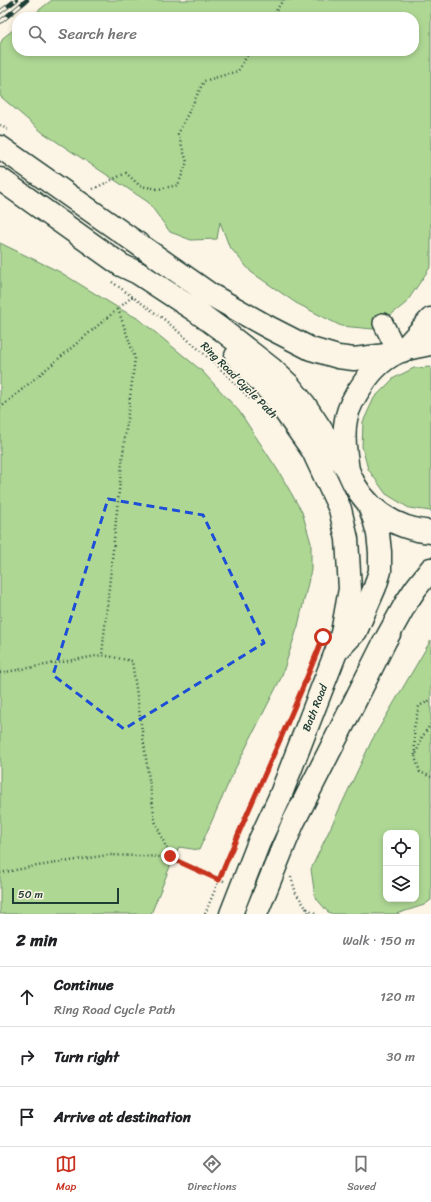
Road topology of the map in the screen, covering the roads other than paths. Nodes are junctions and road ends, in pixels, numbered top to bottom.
1 (0, 147) edge
2 (0, 179) edge
3 (138, 273) junction
4 (431, 319) edge
5 (383, 323) dead end
6 (431, 344) edge
7 (398, 352) junction
8 (349, 472) junction
9 (368, 503) junction
10 (431, 532) edge
11 (431, 569) edge
12 (336, 652) junction
13 (231, 914) edge
14 (256, 914) edge

1 - 7 highway
2 - 3 highway
3 - 8 highway
3 - 12 highway
4 - 7 highway
5 - 7 lane
6 - 7 highway
7 - 8 highway
8 - 9 highway
9 - 10 highway
9 - 12 highway, Bath Road
11 - 14 highway
12 - 13 highway, Bath Road

